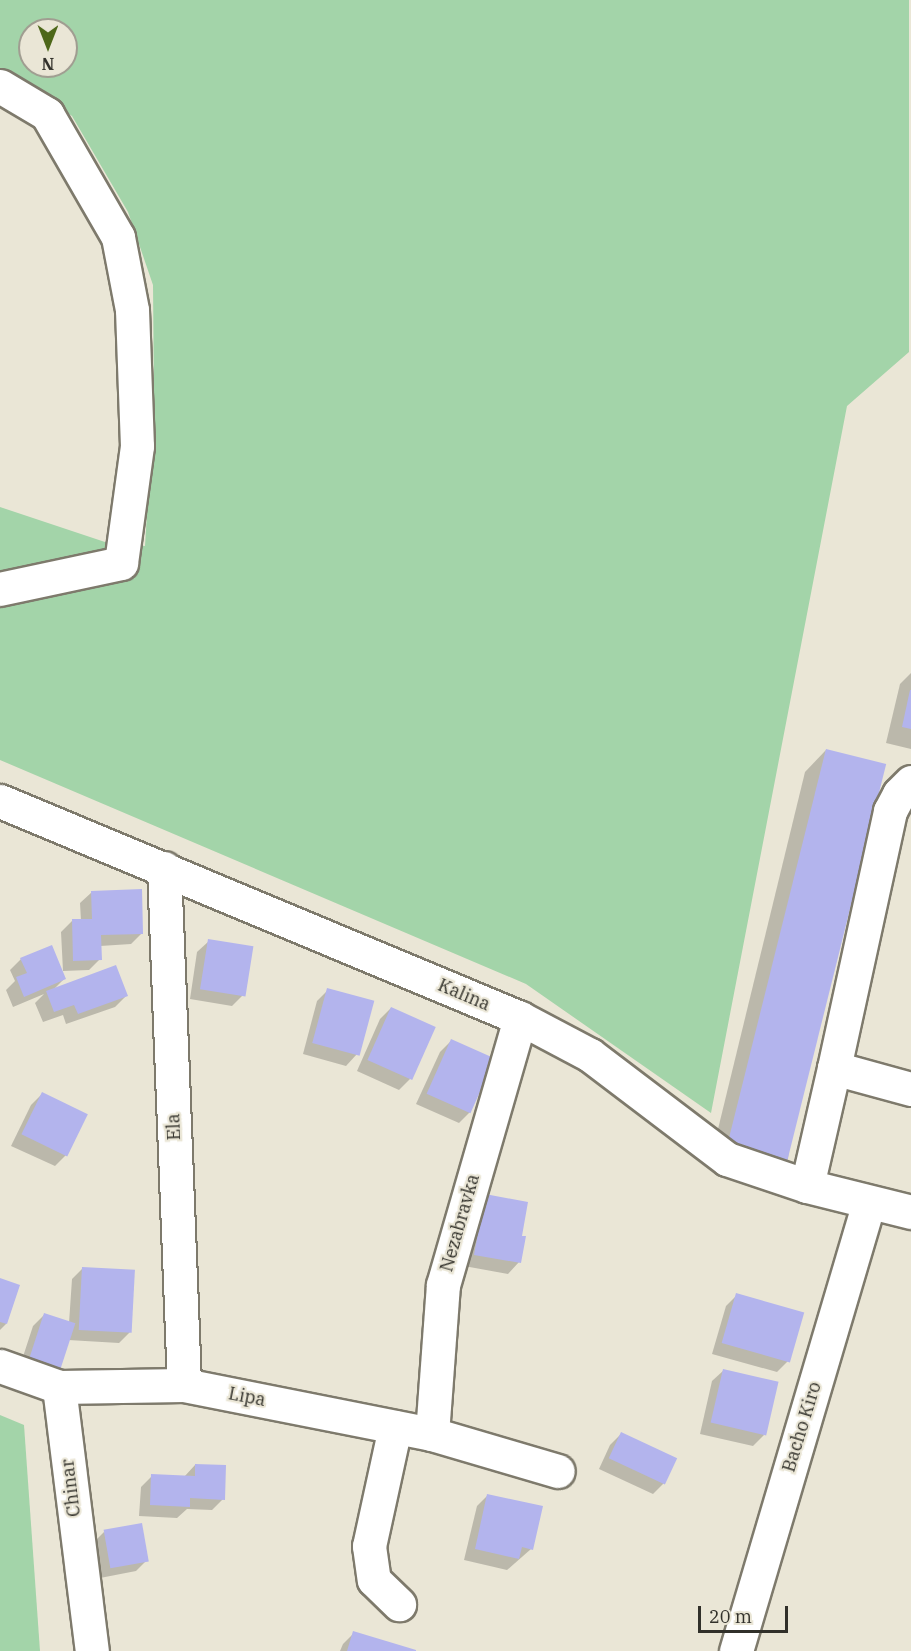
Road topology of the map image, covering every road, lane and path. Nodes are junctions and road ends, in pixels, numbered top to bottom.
1 (0, 86) edge
2 (0, 589) edge
3 (911, 782) edge
4 (0, 801) edge
5 (164, 868) junction
6 (520, 1018) junction
7 (834, 1068) junction
8 (911, 1089) edge
9 (807, 1186) junction
10 (869, 1203) junction
11 (911, 1212) edge
12 (0, 1366) edge
13 (184, 1385) junction
14 (59, 1387) junction
15 (395, 1427) junction
16 (432, 1434) junction
17 (558, 1471) dead end
18 (399, 1605) dead end
19 (92, 1651) edge
20 (736, 1651) edge

1 - 2 street
3 - 7 street
4 - 5 street, Kalina
5 - 6 street, Kalina
5 - 13 street, Ela
6 - 9 street, Kalina
6 - 16 street, Nezabravka
7 - 8 street
7 - 9 street
9 - 10 street, Kalina
10 - 11 street, Kalina
10 - 20 street, Bacho Kiro
12 - 14 street
13 - 14 street, Lipa
13 - 15 street, Lipa
14 - 19 street, Chinar
15 - 16 street, Lipa
15 - 18 street
16 - 17 street, Lipa

